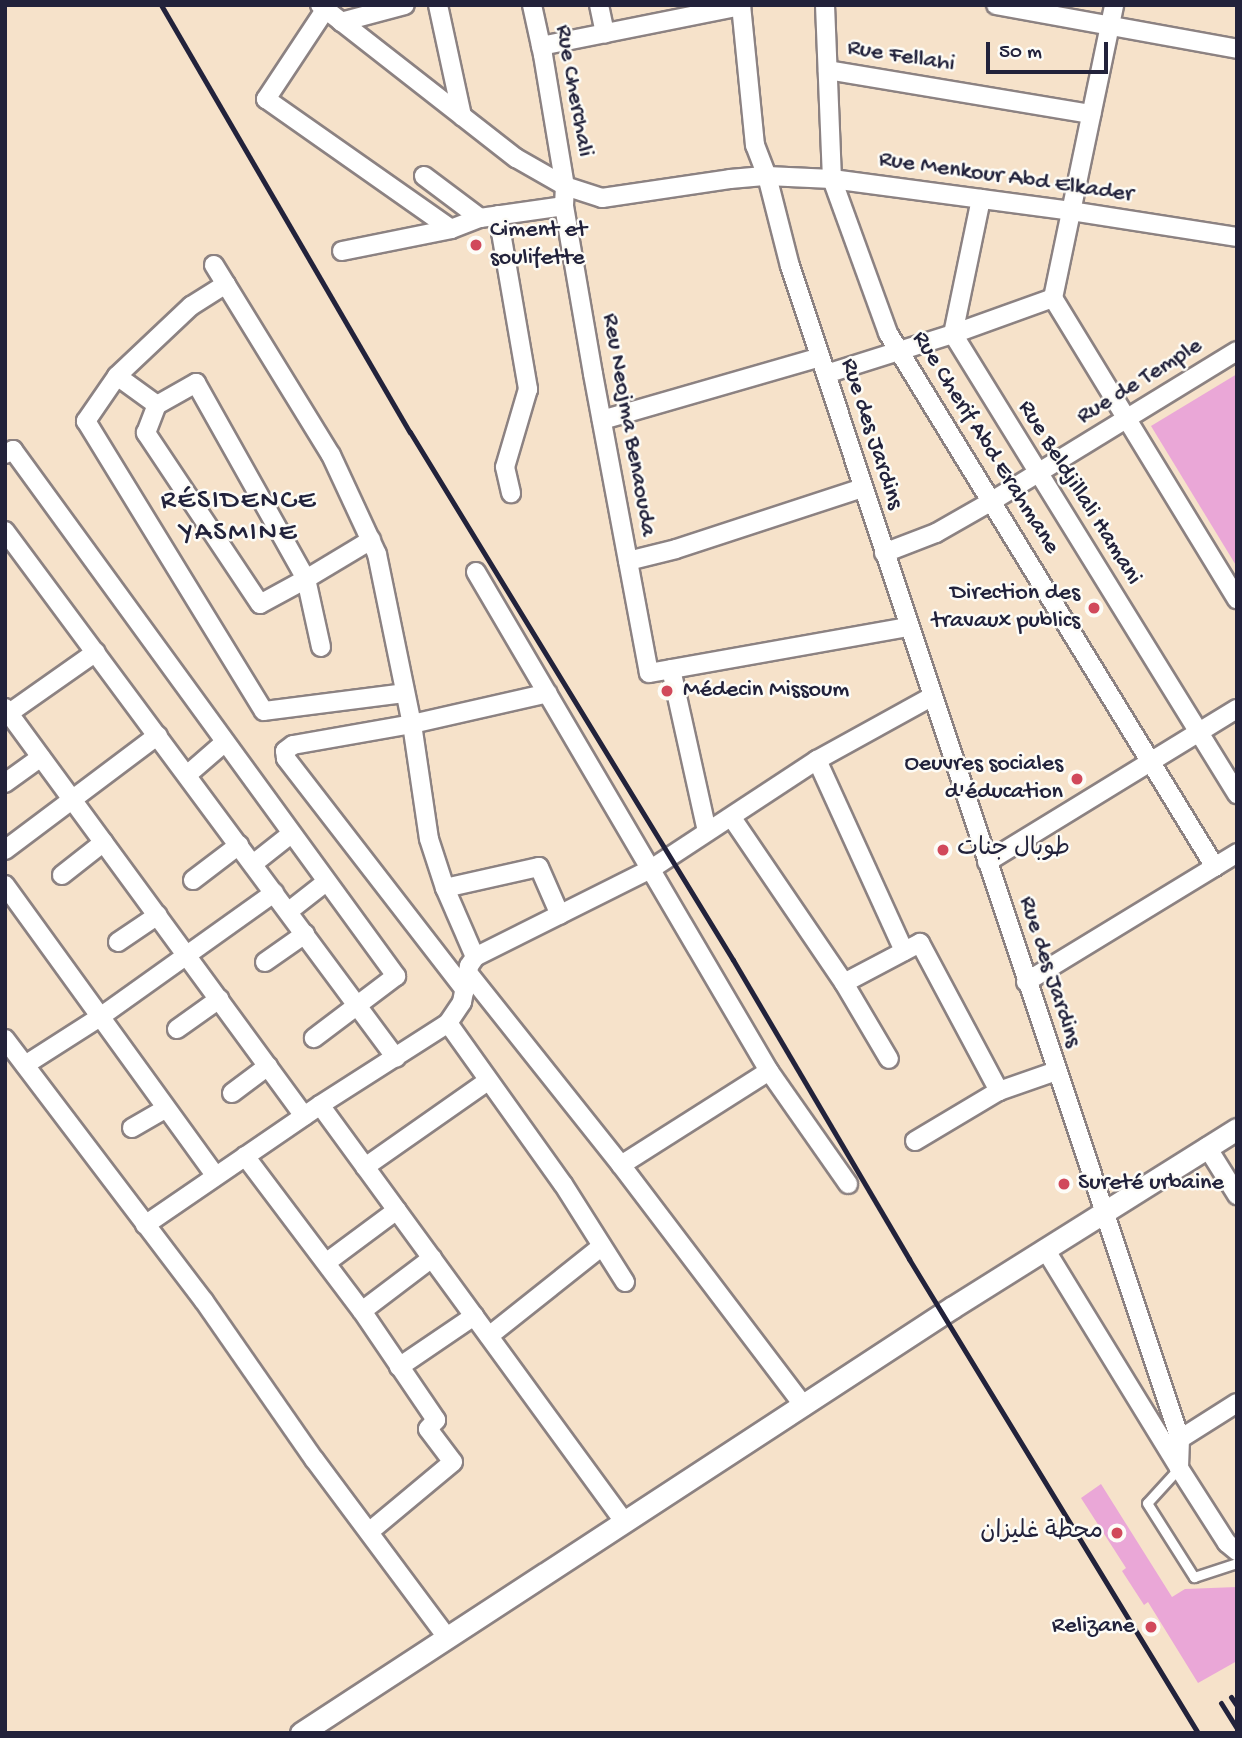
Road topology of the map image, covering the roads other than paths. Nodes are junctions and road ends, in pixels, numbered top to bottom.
1 (405, 5) edge
2 (438, 5) edge
3 (532, 5) edge
4 (599, 5) edge
5 (825, 5) edge
6 (996, 5) edge
7 (1114, 5) edge
8 (741, 6) edge
9 (322, 7) edge
10 (341, 22) junction
11 (1109, 27) junction
12 (605, 33) junction
13 (541, 46) junction
14 (1237, 48) edge
15 (828, 70) junction
16 (1091, 114) junction
17 (462, 116) junction
18 (425, 176) dead end
19 (767, 176) junction
20 (832, 179) junction
21 (565, 186) junction
22 (981, 198) junction
23 (564, 206) junction
24 (1071, 211) junction
25 (498, 215) junction
26 (480, 218) junction
27 (452, 229) junction
28 (1237, 237) edge
29 (342, 251) dead end
30 (214, 265) dead end
31 (226, 284) junction
32 (1053, 298) junction
33 (953, 334) junction
34 (899, 351) junction
35 (1237, 351) edge
36 (823, 365) junction
37 (117, 376) junction
38 (157, 405) junction
39 (1128, 419) junction
40 (602, 420) junction
41 (5, 454) edge
42 (1039, 474) junction
43 (863, 488) junction
44 (511, 493) dead end
45 (992, 501) junction
46 (5, 531) edge
47 (371, 540) junction
48 (884, 553) junction
49 (628, 561) junction
50 (476, 572) dead end
51 (306, 579) junction
52 (1237, 599) edge
53 (908, 627) junction
54 (321, 648) dead end
55 (96, 652) junction
56 (671, 669) junction
57 (405, 693) junction
58 (548, 693) junction
59 (931, 697) junction
60 (1237, 709) edge
61 (6, 713) edge
62 (412, 724) junction
63 (1198, 733) junction
64 (158, 735) junction
65 (225, 743) junction
66 (41, 757) junction
67 (817, 760) junction
68 (1152, 761) junction
69 (187, 775) junction
70 (5, 783) edge
71 (1237, 794) edge
72 (74, 801) junction
73 (732, 818) junction
74 (707, 831) junction
75 (292, 834) junction
76 (104, 842) junction
77 (239, 845) junction
78 (5, 850) edge
79 (1237, 853) edge
80 (986, 862) junction
81 (253, 864) junction
82 (1215, 867) junction
83 (651, 869) junction
84 (62, 875) dead end
85 (192, 880) dead end
86 (326, 882) junction
87 (5, 886) edge
88 (445, 888) junction
89 (274, 893) junction
90 (289, 911) junction
91 (158, 915) junction
92 (560, 915) junction
93 (305, 934) junction
94 (118, 942) dead end
95 (904, 951) junction
96 (188, 955) junction
97 (265, 962) dead end
98 (470, 974) junction
99 (1026, 982) junction
100 (844, 983) junction
101 (219, 999) junction
102 (358, 1005) junction
103 (100, 1017) junction
104 (447, 1023) junction
105 (177, 1029) dead end
106 (314, 1038) dead end
107 (5, 1039) edge
108 (397, 1058) junction
109 (889, 1059) dead end
110 (25, 1065) junction
111 (268, 1066) junction
112 (768, 1071) junction
113 (1056, 1071) junction
114 (488, 1081) junction
115 (999, 1091) junction
116 (232, 1093) dead end
117 (320, 1105) junction
118 (166, 1108) junction
119 (304, 1116) junction
120 (132, 1128) dead end
121 (1237, 1129) edge
122 (915, 1140) dead end
123 (1207, 1147) junction
124 (245, 1156) junction
125 (621, 1165) junction
126 (365, 1167) junction
127 (216, 1177) junction
128 (848, 1184) dead end
129 (1237, 1195) edge
130 (397, 1210) junction
131 (1103, 1213) junction
132 (145, 1225) junction
133 (602, 1246) junction
134 (1045, 1249) junction
135 (432, 1258) junction
136 (327, 1262) junction
137 (625, 1282) dead end
138 (362, 1311) junction
139 (474, 1317) junction
140 (489, 1336) junction
141 (399, 1367) junction
142 (1237, 1403) edge
143 (804, 1406) junction
144 (1181, 1439) junction
145 (1179, 1468) junction
146 (623, 1520) junction
147 (369, 1532) junction
148 (1237, 1551) edge
149 (1237, 1563) edge
150 (446, 1636) junction
151 (300, 1733) edge

1 - 10 street
2 - 17 street
3 - 13 street, Rue Cherchali
4 - 12 street
5 - 15 street, Rue Cherif Abd Erahmane
6 - 11 street
7 - 11 street
8 - 12 street
8 - 19 street, Rue des Jardins
9 - 10 street, Rue Menkour Abd Elkader
9 - 27 street
10 - 17 street, Rue Menkour Abd Elkader
11 - 14 street
11 - 16 street
12 - 13 street
13 - 21 street, Rue Cherchali
15 - 16 street, Rue Fellahi
15 - 20 street, Rue Cherif Abd Erahmane
16 - 24 street
17 - 21 street, Rue Menkour Abd Elkader
18 - 26 street
19 - 20 street, Rue Menkour Abd Elkader
19 - 21 street, Rue Menkour Abd Elkader
19 - 36 street, Rue des Jardins
20 - 22 street, Rue Menkour Abd Elkader
20 - 34 street, Rue Cherif Abd Erahmane
21 - 23 street, Reu Neojma Benaouda
22 - 24 street, Rue Menkour Abd Elkader
22 - 33 street
23 - 25 street
23 - 40 street, Reu Neojma Benaouda
24 - 28 street, Rue Menkour Abd Elkader
24 - 32 street
25 - 26 street
25 - 44 street
26 - 27 street
27 - 29 street
30 - 31 street
31 - 37 street
31 - 47 street
32 - 33 street
32 - 39 street
33 - 34 street
33 - 42 street, Rue Beldjillali Hamani
34 - 36 street
34 - 45 street, Rue Cherif Abd Erahmane
35 - 39 street, Rue de Temple
36 - 40 street
36 - 43 street, Rue des Jardins
37 - 38 street
37 - 57 street
38 - 51 street
38 - 51 street
39 - 42 street, Rue de Temple
39 - 52 street
40 - 49 street, Reu Neojma Benaouda
41 - 65 street
42 - 45 street, Rue de Temple
42 - 63 street, Rue Beldjillali Hamani
43 - 48 street, Rue des Jardins
43 - 49 street
45 - 48 street, Rue de Temple
45 - 68 street, Rue Cherif Abd Erahmane
46 - 55 street
47 - 51 street
47 - 57 street
48 - 53 street, Rue des Jardins
49 - 56 street, Reu Neojma Benaouda
50 - 58 street
51 - 54 street
53 - 56 street
53 - 59 street, Rue des Jardins
55 - 61 street
55 - 64 street
56 - 74 street
57 - 62 street
58 - 62 street
58 - 83 street
59 - 67 street
59 - 80 street, Rue des Jardins
60 - 63 street
61 - 66 street
62 - 88 street
62 - 98 street
63 - 68 street
63 - 71 street, Rue Beldjillali Hamani
64 - 69 street
64 - 72 street
65 - 69 street
65 - 75 street
66 - 70 street
66 - 72 street
67 - 73 street
67 - 95 street
68 - 80 street
68 - 82 street, Rue Cherif Abd Erahmane
69 - 77 street
72 - 76 street
72 - 78 street
73 - 74 street
73 - 100 street
74 - 83 street
75 - 81 street
75 - 86 street
76 - 84 street
76 - 91 street
77 - 81 street
77 - 85 street
79 - 82 street
80 - 99 street, Rue des Jardins
81 - 89 street
82 - 99 street
83 - 92 street
83 - 112 street
86 - 90 street
86 - 102 street
87 - 103 street
88 - 92 street
88 - 98 street
89 - 90 street
89 - 96 street
90 - 93 street
91 - 94 street
91 - 96 street
92 - 98 street
93 - 97 street
93 - 102 street
95 - 100 street
95 - 115 street
96 - 101 street
96 - 103 street
98 - 104 street
98 - 125 street
99 - 113 street, Rue des Jardins
100 - 109 street
101 - 105 street
101 - 111 street
102 - 106 street
102 - 108 street
103 - 110 street
103 - 118 street
104 - 108 street
104 - 114 street
107 - 110 street
108 - 117 street
110 - 132 street
111 - 116 street
111 - 119 street
112 - 125 street
112 - 128 street
113 - 115 street
113 - 131 street, Rue des Jardins
114 - 126 street
114 - 133 street
115 - 122 street
117 - 119 street
117 - 126 street
118 - 120 street
118 - 127 street
119 - 124 street
121 - 123 street
123 - 129 street
123 - 131 street
124 - 127 street
124 - 136 street
125 - 143 street
126 - 130 street
127 - 132 street
130 - 135 street
130 - 136 street
131 - 134 street
131 - 144 street, Rue des Jardins
132 - 147 street
133 - 137 street
133 - 140 street
134 - 143 street
134 - 145 street
135 - 138 street
135 - 139 street
136 - 138 street
138 - 141 street
139 - 140 street
139 - 141 street
140 - 146 street
141 - 147 street
142 - 144 street
143 - 146 street
144 - 145 street, Rue des Jardins
145 - 148 street
145 - 149 lane
146 - 150 street
147 - 150 street
150 - 151 street

